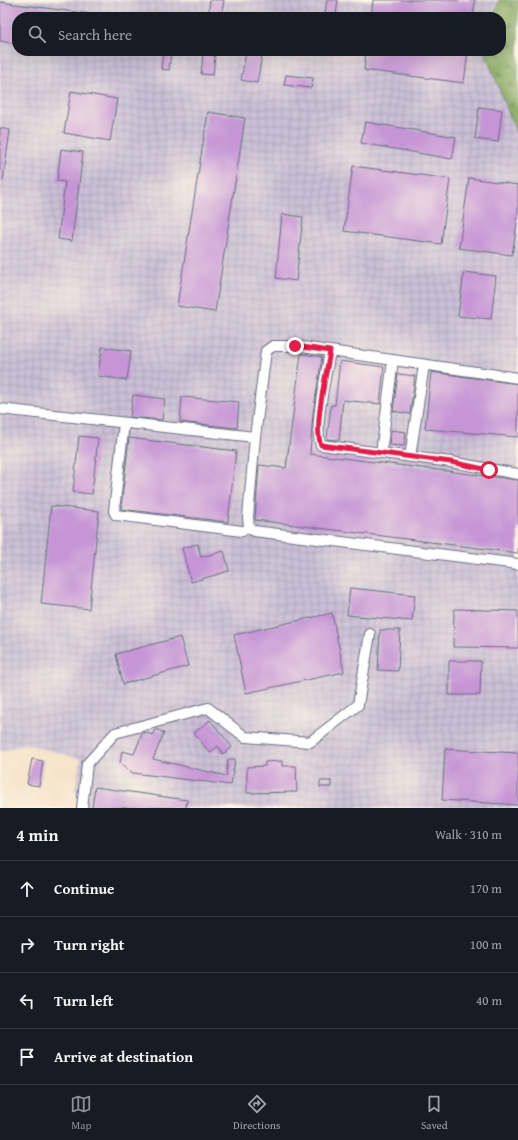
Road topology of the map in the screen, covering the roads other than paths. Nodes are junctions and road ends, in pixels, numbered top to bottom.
1 (330, 351) junction
2 (393, 360) junction
3 (424, 365) junction
4 (518, 378) edge
5 (0, 409) edge
6 (124, 423) junction
7 (255, 437) junction
8 (382, 453) junction
9 (410, 457) junction
10 (518, 474) edge
11 (242, 531) dead end
12 (518, 564) edge
13 (370, 634) dead end
14 (82, 808) edge

1 - 2 lane
1 - 7 lane
1 - 8 lane
2 - 3 lane
2 - 8 lane
3 - 4 lane
3 - 9 lane
5 - 6 lane
6 - 7 lane
6 - 11 lane
7 - 12 lane
8 - 9 lane
9 - 10 lane
13 - 14 lane

